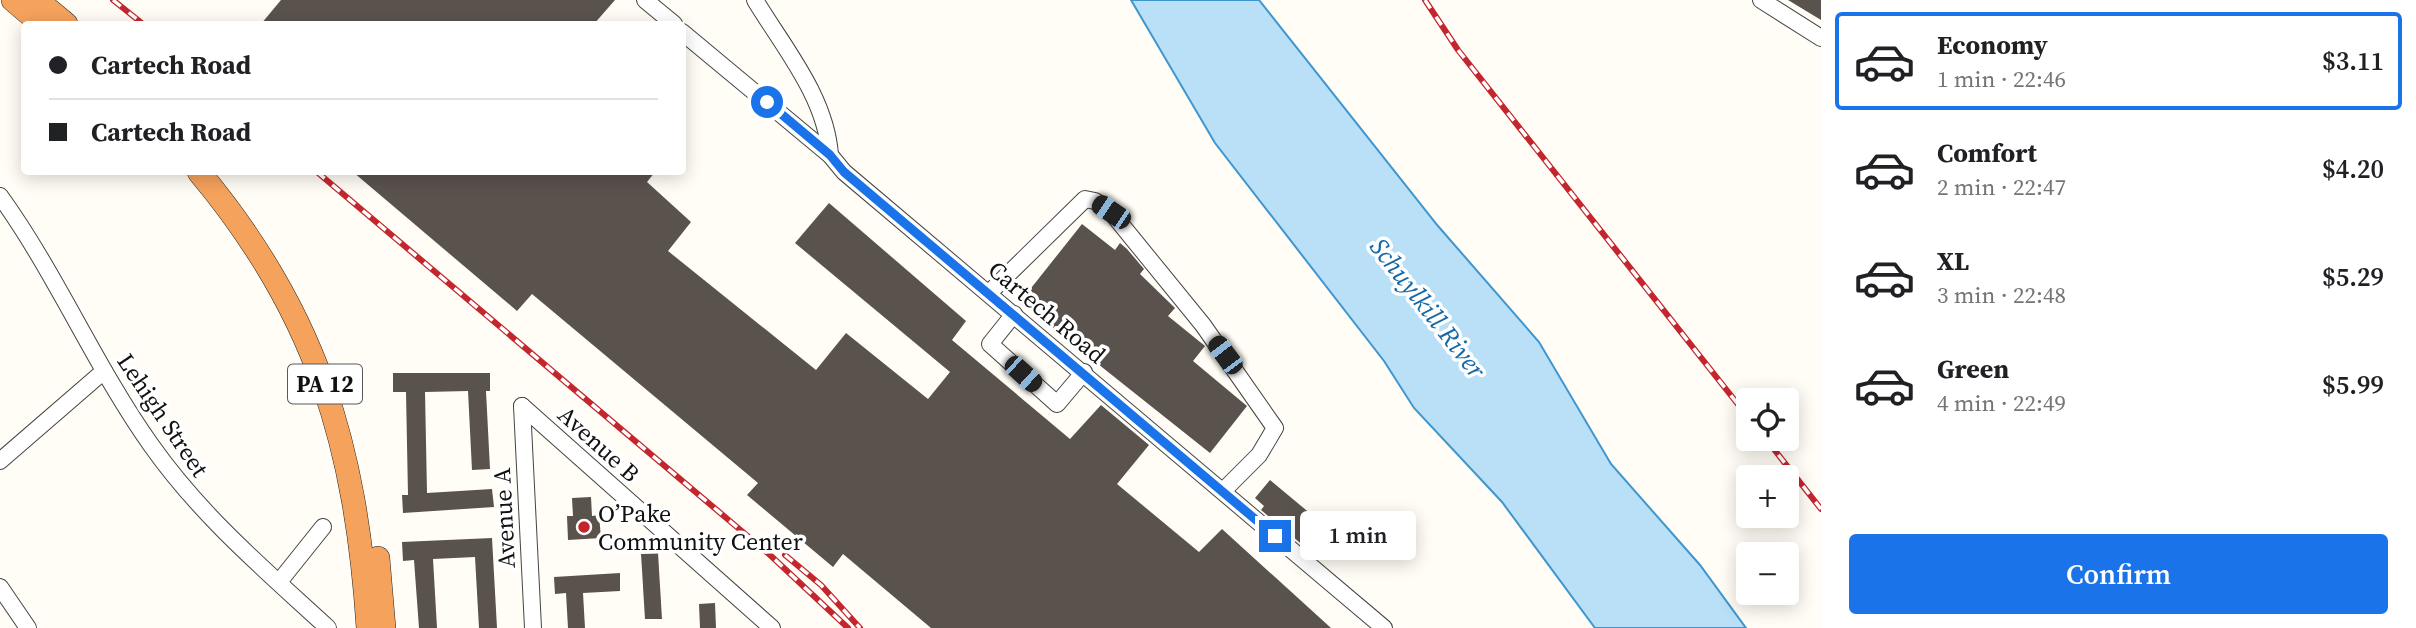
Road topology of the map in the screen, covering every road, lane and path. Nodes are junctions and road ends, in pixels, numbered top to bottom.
1 (13, 0) edge
2 (37, 0) edge
3 (645, 0) edge
4 (755, 0) edge
5 (1760, 0) edge
6 (38, 21) edge
7 (62, 21) edge
8 (670, 21) edge
9 (686, 35) edge
10 (1821, 38) edge
11 (830, 155) junction
12 (201, 175) edge
13 (221, 175) edge
14 (0, 196) edge
15 (989, 293) junction
16 (1014, 314) junction
17 (104, 371) junction
18 (1084, 372) junction
19 (522, 405) joint
20 (0, 461) edge
21 (1223, 491) junction
22 (323, 527) dead end
23 (278, 582) junction
24 (0, 587) edge
25 (28, 628) edge
26 (328, 628) edge
27 (368, 628) edge
28 (384, 628) edge
29 (533, 628) edge
30 (772, 628) edge
31 (1384, 628) edge

1 - 6 highway
2 - 7 highway
3 - 8 street
4 - 11 street
5 - 10 street
9 - 11 street, Cartech Road
11 - 15 street, Cartech Road
12 - 27 highway, PA 12
13 - 28 highway, PA 12
14 - 17 street, Lehigh Street
15 - 16 street, Cartech Road
15 - 21 street
16 - 18 street, Cartech Road
16 - 18 street
17 - 20 street
17 - 23 street, Lehigh Street
18 - 21 street, Cartech Road
19 - 29 street, Avenue A
19 - 30 street, Avenue B
21 - 31 street, Cartech Road
22 - 23 street
23 - 26 street, Lehigh Street
24 - 25 street

